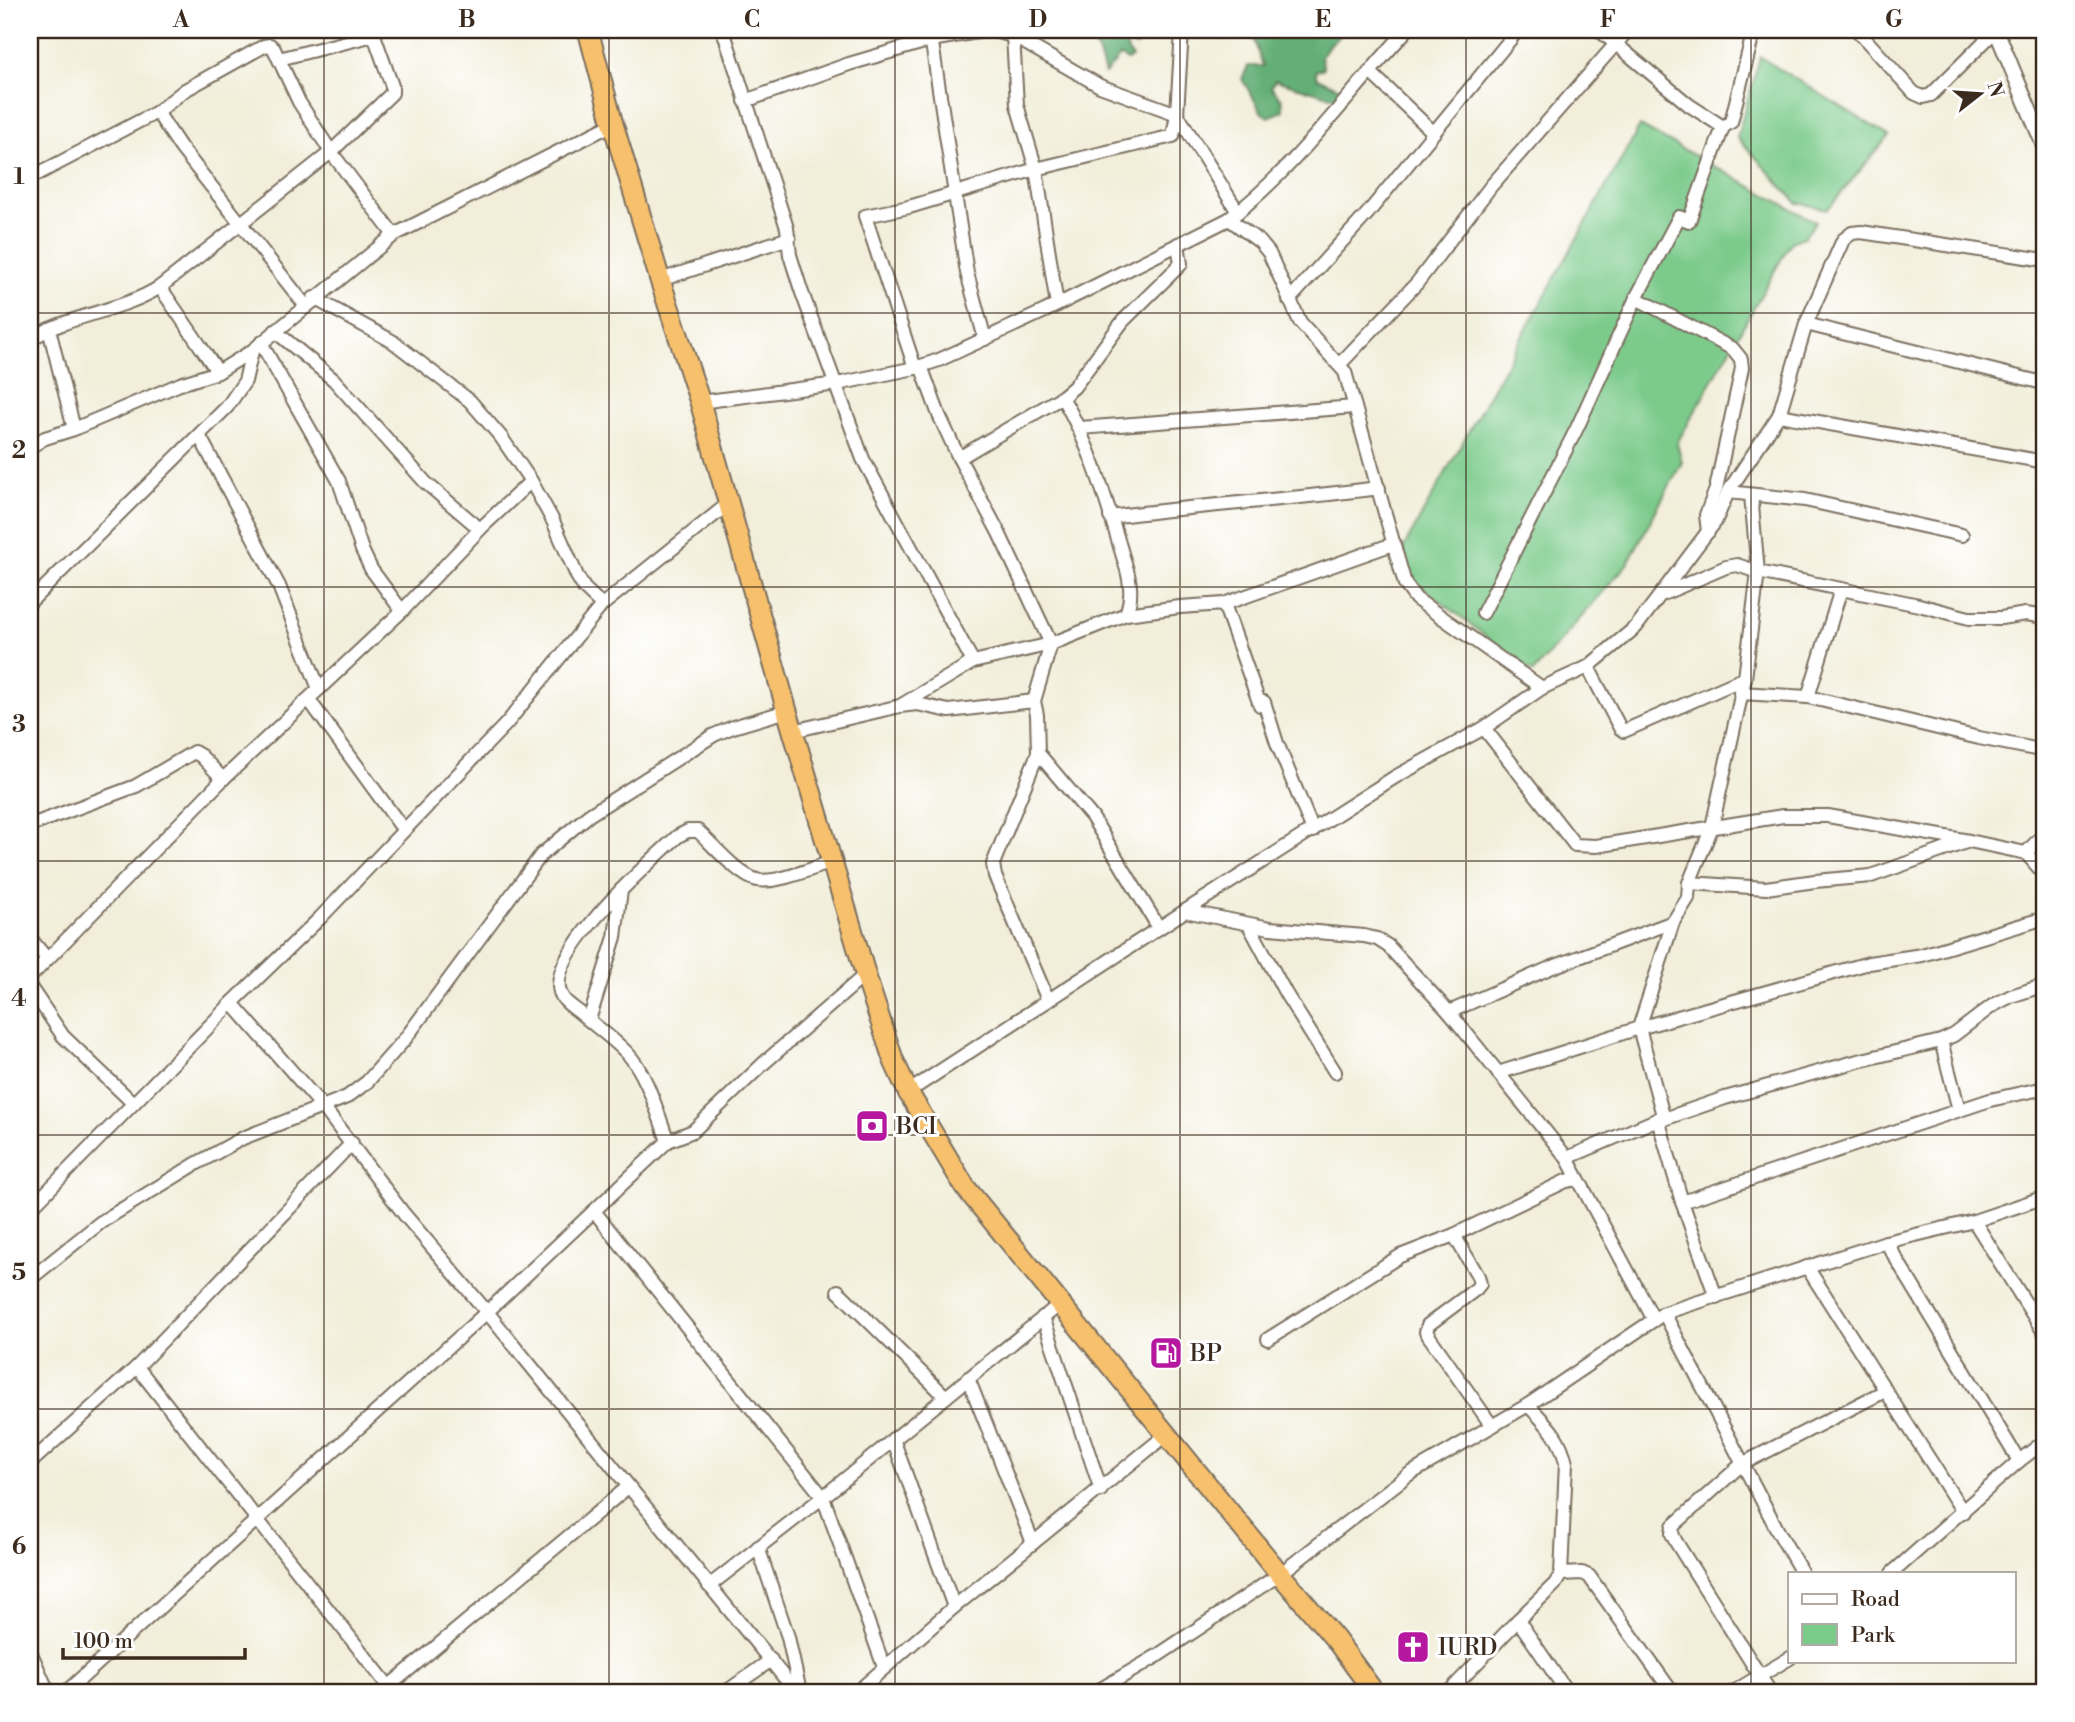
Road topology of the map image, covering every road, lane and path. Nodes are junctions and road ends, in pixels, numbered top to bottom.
1 (589, 30) edge
2 (723, 30) edge
3 (1182, 30) edge
4 (1518, 30) edge
5 (1600, 30) edge
6 (1628, 30) edge
7 (1754, 30) edge
8 (1857, 30) edge
9 (1996, 30) edge
10 (376, 32) edge
11 (1404, 32) edge
12 (930, 35) edge
13 (1013, 36) junction
14 (1617, 43) junction
15 (279, 59) junction
16 (1370, 72) junction
17 (745, 101) junction
18 (157, 112) junction
19 (1177, 114) junction
20 (613, 124) junction
21 (1723, 127) junction
22 (1433, 132) junction
23 (2045, 148) edge
24 (331, 152) junction
25 (1036, 169) junction
26 (30, 178) edge
27 (955, 194) junction
28 (1234, 215) junction
29 (239, 224) junction
30 (394, 235) junction
31 (789, 238) junction
32 (1178, 244) junction
33 (2045, 260) edge
34 (660, 280) junction
35 (160, 287) junction
36 (1636, 298) junction
37 (1289, 300) junction
38 (310, 302) junction
39 (1057, 305) junction
40 (1806, 324) junction
41 (49, 329) junction
42 (275, 331) junction
43 (985, 339) junction
44 (30, 340) edge
45 (257, 347) junction
46 (1339, 365) junction
47 (918, 367) junction
48 (218, 372) junction
49 (2039, 382) dead end
50 (837, 384) junction
51 (1062, 397) junction
52 (700, 402) junction
53 (1355, 407) junction
54 (1779, 415) junction
55 (1080, 428) junction
56 (74, 429) junction
57 (199, 435) junction
58 (30, 447) edge
59 (958, 458) junction
60 (2045, 462) edge
61 (531, 481) junction
62 (1379, 488) junction
63 (1728, 492) junction
64 (1752, 495) junction
65 (728, 504) junction
66 (1110, 517) junction
67 (480, 529) junction
68 (1708, 532) junction
69 (1962, 535) dead end
70 (1393, 544) junction
71 (1758, 572) junction
72 (1841, 589) junction
73 (1660, 596) junction
74 (30, 602) edge
75 (1224, 604) junction
76 (602, 605) junction
77 (402, 611) junction
78 (1126, 614) junction
79 (1483, 614) dead end
80 (2045, 617) edge
81 (1051, 644) junction
82 (973, 662) junction
83 (1588, 667) junction
84 (1745, 678) junction
85 (1542, 688) junction
86 (318, 689) junction
87 (1740, 693) junction
88 (1808, 697) junction
89 (309, 700) junction
90 (1034, 701) junction
91 (900, 706) junction
92 (787, 711) junction
93 (1484, 728) junction
94 (793, 731) junction
95 (2045, 751) edge
96 (1038, 753) junction
97 (223, 779) junction
98 (30, 825) edge
99 (1712, 827) junction
100 (403, 829) junction
101 (1313, 831) junction
102 (2045, 833) edge
103 (1969, 841) junction
104 (2025, 853) junction
105 (832, 862) junction
106 (2045, 876) edge
107 (1689, 883) junction
108 (621, 890) junction
109 (1185, 911) junction
110 (2045, 918) edge
111 (1673, 922) junction
112 (1249, 925) junction
113 (1158, 928) junction
114 (30, 938) edge
115 (47, 959) junction
116 (866, 974) junction
117 (30, 977) edge
118 (2045, 985) edge
119 (30, 987) edge
120 (1048, 1000) junction
121 (232, 1003) junction
122 (1449, 1012) junction
123 (589, 1020) junction
124 (1639, 1028) junction
125 (1941, 1041) junction
126 (1335, 1072) dead end
127 (1498, 1073) junction
128 (2045, 1087) edge
129 (908, 1092) junction
130 (133, 1103) junction
131 (323, 1107) junction
132 (1959, 1110) junction
133 (1661, 1119) junction
134 (668, 1141) junction
135 (352, 1143) junction
136 (1567, 1158) junction
137 (1578, 1179) junction
138 (2045, 1197) edge
139 (32, 1202) edge
140 (1682, 1202) junction
141 (594, 1211) junction
142 (1974, 1220) junction
143 (1454, 1235) junction
144 (1886, 1242) junction
145 (1807, 1267) junction
146 (30, 1279) edge
147 (838, 1291) dead end
148 (1716, 1297) junction
149 (1059, 1304) junction
150 (488, 1312) junction
151 (1659, 1316) junction
152 (1043, 1317) junction
153 (2045, 1334) edge
154 (1268, 1339) dead end
155 (136, 1367) junction
156 (968, 1378) junction
157 (1885, 1391) junction
158 (946, 1397) junction
159 (1528, 1405) junction
160 (1492, 1426) junction
161 (1166, 1435) junction
162 (893, 1439) junction
163 (2045, 1441) edge
164 (2019, 1461) junction
165 (30, 1463) edge
166 (1742, 1464) junction
167 (628, 1487) junction
168 (1101, 1490) junction
169 (823, 1497) junction
170 (1963, 1512) junction
171 (256, 1520) junction
172 (1033, 1543) junction
173 (758, 1547) junction
174 (1801, 1572) edge
175 (1893, 1572) edge
176 (1280, 1574) junction
177 (1561, 1574) junction
178 (709, 1586) junction
179 (954, 1607) junction
180 (1518, 1620) junction
181 (30, 1651) edge
182 (1788, 1659) edge
183 (771, 1660) junction
184 (884, 1667) junction
185 (1761, 1677) junction
186 (387, 1690) edge
187 (48, 1692) edge
188 (66, 1692) edge
189 (726, 1692) edge
190 (798, 1692) edge
191 (857, 1692) edge
192 (1096, 1692) edge
193 (1374, 1692) edge
194 (1449, 1692) edge
195 (1566, 1692) edge
196 (1672, 1692) edge
197 (1733, 1692) edge
198 (1770, 1692) edge

1 - 20 highway
2 - 17 street
3 - 19 street
4 - 22 street
5 - 14 street
6 - 14 street
7 - 21 street
8 - 9 street
9 - 23 street
10 - 15 street
10 - 24 street
11 - 16 street
12 - 13 street
12 - 17 street
12 - 27 street
13 - 19 street
13 - 25 street
14 - 21 street
14 - 46 street
15 - 18 street
15 - 24 street
16 - 22 street
16 - 28 street
17 - 31 street
18 - 26 street
18 - 29 street
19 - 25 street
19 - 28 street
20 - 30 street
20 - 34 highway
21 - 36 street
22 - 37 street
24 - 29 street
24 - 30 street
25 - 27 street
25 - 39 street
27 - 43 street
27 - 47 street
28 - 32 street
28 - 37 street
29 - 35 street
29 - 38 street
30 - 38 street
31 - 34 street
31 - 50 street
32 - 39 street
32 - 51 street
33 - 40 street
34 - 52 highway
35 - 41 street
35 - 48 street
36 - 68 street
36 - 79 street
37 - 46 street
38 - 42 street
38 - 61 street
39 - 43 street
40 - 49 street
40 - 54 street
41 - 44 street
41 - 56 street
42 - 45 street
42 - 67 street
43 - 47 street
45 - 48 street
45 - 57 street
45 - 77 street
46 - 53 street
47 - 50 street
47 - 59 street
48 - 56 street
50 - 52 street
50 - 82 street
51 - 55 street
51 - 59 street
52 - 65 highway
53 - 55 street
53 - 62 street
54 - 60 street
54 - 63 street
55 - 66 street
56 - 58 street
57 - 74 street
57 - 86 street
59 - 81 street
61 - 67 street
61 - 76 street
62 - 66 street
62 - 70 street
63 - 64 street
63 - 68 street
64 - 69 street
64 - 71 street
65 - 76 street
65 - 92 highway
66 - 78 street
67 - 77 street
68 - 73 street
70 - 75 street
70 - 85 street
71 - 72 street
71 - 73 street
71 - 84 street
72 - 80 street
72 - 88 street
73 - 83 street
75 - 78 street
75 - 101 street
76 - 100 street
77 - 86 street
78 - 81 street
81 - 82 street
81 - 90 street
82 - 91 street
83 - 84 street
83 - 85 street
84 - 87 street
85 - 93 street
86 - 89 street
87 - 88 street
87 - 99 street
88 - 95 street
89 - 97 street
89 - 100 street
90 - 91 street
90 - 96 street
91 - 94 street
92 - 94 highway
92 - 131 street
93 - 99 street
93 - 101 street
94 - 105 highway
96 - 113 street
96 - 120 street
97 - 98 street
97 - 115 street
99 - 103 street
99 - 107 street
100 - 121 street
101 - 109 street
102 - 104 street
103 - 104 street
103 - 107 street
104 - 106 street
105 - 108 street
105 - 116 highway
107 - 111 street
108 - 123 street
108 - 123 street
109 - 112 street
109 - 113 street
110 - 124 street
111 - 122 street
111 - 124 street
112 - 122 street
112 - 126 street
113 - 120 street
114 - 115 street
115 - 117 street
116 - 129 highway
116 - 134 street
118 - 125 street
119 - 130 street
120 - 129 street
121 - 130 street
121 - 131 street
122 - 127 street
123 - 134 street
124 - 127 street
124 - 133 street
125 - 132 street
125 - 133 street
127 - 136 street
128 - 132 street
129 - 149 highway
130 - 139 street
131 - 135 street
131 - 146 street
132 - 140 street
133 - 136 street
133 - 140 street
134 - 141 street
135 - 150 street
135 - 155 street
136 - 137 street
137 - 143 street
137 - 151 street
138 - 142 street
140 - 148 street
141 - 150 street
141 - 169 street
142 - 144 street
142 - 153 street
143 - 154 street
143 - 160 street
144 - 145 street
144 - 164 street
145 - 148 street
145 - 157 street
147 - 158 street
148 - 151 street
149 - 152 street
149 - 161 highway
150 - 167 street
150 - 171 street
151 - 159 street
151 - 166 street
152 - 156 street
152 - 168 street
155 - 165 street
155 - 171 street
156 - 158 street
156 - 172 street
157 - 166 street
157 - 170 street
158 - 162 street
159 - 160 street
159 - 177 street
160 - 176 street
161 - 168 street
161 - 176 highway
162 - 169 street
162 - 179 street
163 - 164 street
164 - 170 street
166 - 174 street
166 - 185 street
167 - 178 street
167 - 186 street
168 - 172 street
169 - 173 street
169 - 184 street
170 - 175 street
171 - 186 street
171 - 188 street
172 - 179 street
173 - 178 street
173 - 190 street
176 - 192 street
176 - 193 highway
177 - 180 street
177 - 196 street
178 - 183 street
179 - 184 street
180 - 194 street
180 - 195 street
181 - 187 street
182 - 185 street
183 - 189 street
183 - 190 street
184 - 191 street
185 - 197 street
185 - 198 street

